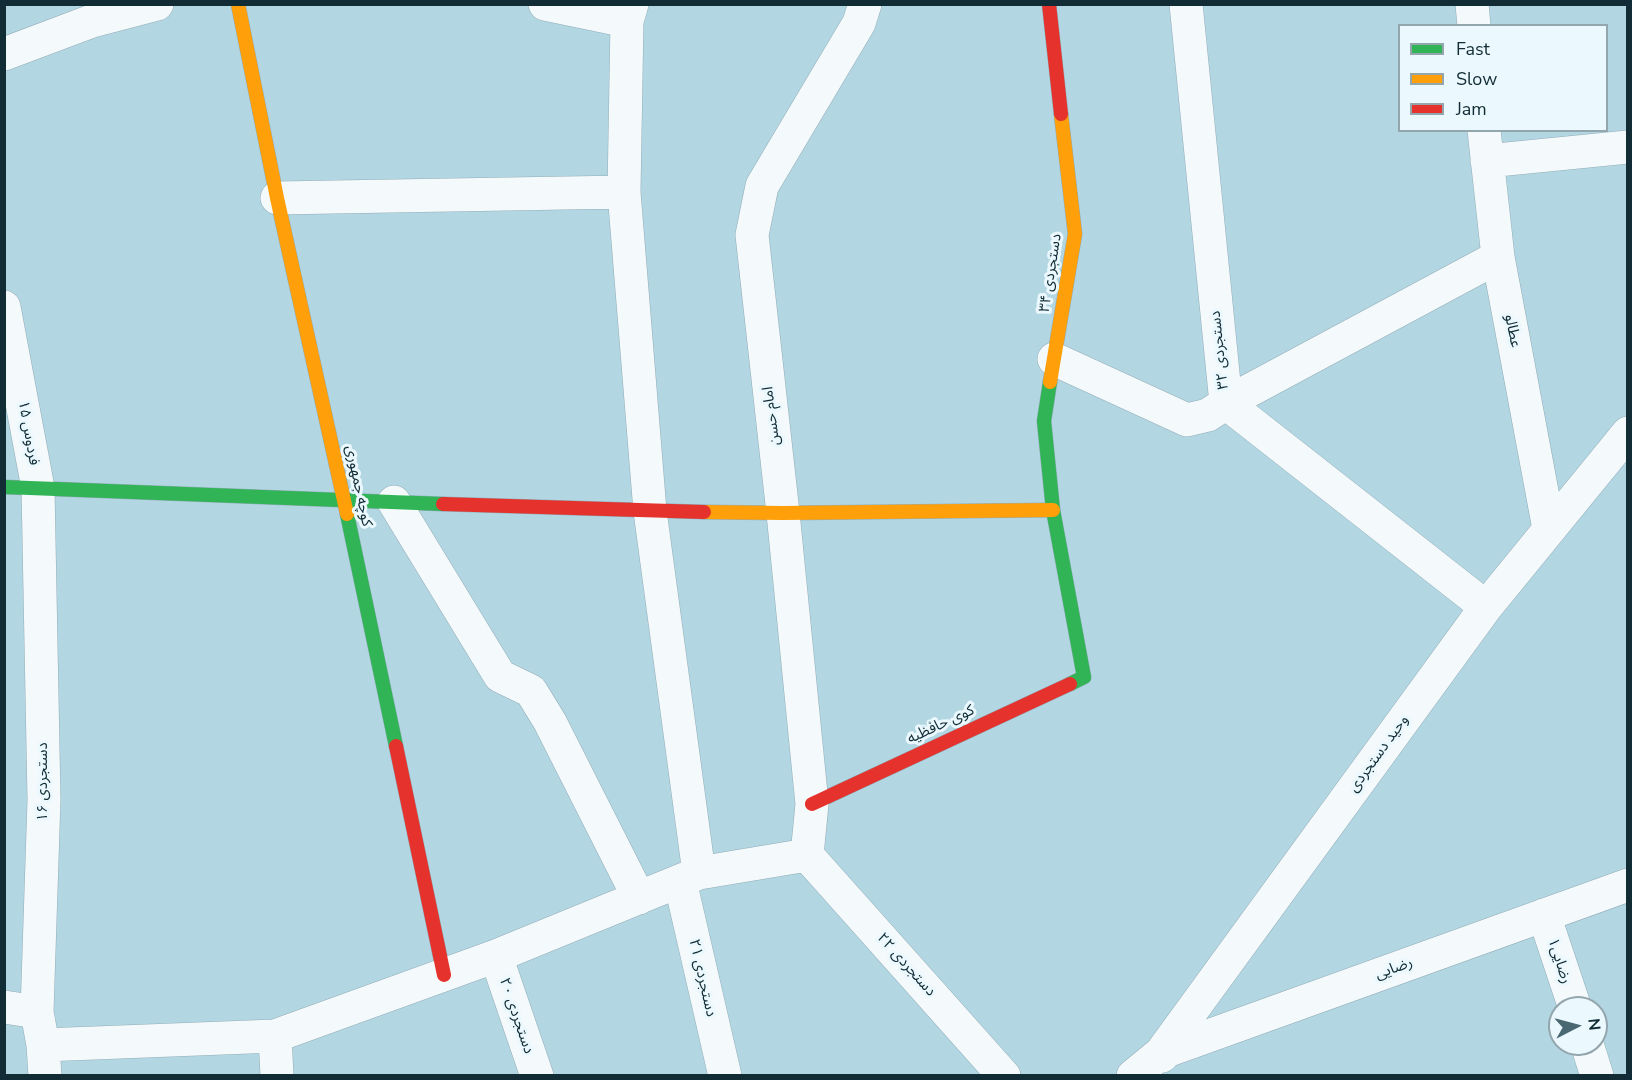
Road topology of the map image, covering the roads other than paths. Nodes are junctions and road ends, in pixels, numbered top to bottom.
1 (157, 4) edge
2 (238, 4) edge
3 (544, 4) edge
4 (865, 4) edge
5 (1049, 4) edge
6 (1186, 4) edge
7 (1472, 4) edge
8 (89, 13) edge
9 (630, 13) edge
10 (1474, 24) edge
11 (4, 54) edge
12 (1486, 146) edge
13 (1628, 147) edge
14 (624, 192) junction
15 (277, 198) junction
16 (1498, 257) junction
17 (4, 307) edge
18 (1054, 359) junction
19 (1226, 402) junction
20 (1628, 434) edge
21 (4, 487) edge
22 (38, 488) junction
23 (344, 501) junction
24 (394, 502) junction
25 (1053, 510) junction
26 (650, 511) junction
27 (783, 513) junction
28 (1549, 529) junction
29 (1486, 607) junction
30 (1084, 676) joint
31 (812, 804) junction
32 (807, 855) junction
33 (689, 877) junction
34 (1628, 885) edge
35 (639, 898) junction
36 (1544, 915) junction
37 (496, 956) junction
38 (444, 975) junction
39 (1571, 996) edge
40 (4, 1007) edge
41 (38, 1012) junction
42 (275, 1036) junction
43 (1591, 1056) edge
44 (44, 1060) edge
45 (1164, 1064) edge
46 (277, 1076) edge
47 (537, 1076) edge
48 (725, 1076) edge
49 (1004, 1076) edge
50 (1133, 1076) edge
51 (1597, 1076) edge

1 - 8 street
2 - 15 street, کوچه جمهوری
3 - 9 street
4 - 27 street, امام حسن
5 - 18 street, دستجردی ۳۴
6 - 19 street, دستجردی ۳۲
7 - 10 street
8 - 11 street
9 - 14 street
12 - 13 street
12 - 16 street, عطالو
14 - 15 street
14 - 26 street
15 - 23 street, کوچه جمهوری
16 - 19 street
16 - 28 street, عطالو
17 - 22 street, فردوس ۱۵
18 - 19 street
18 - 25 street, دستجردی ۳۴
19 - 29 street, دستجردی ۳۲
20 - 28 street, وحید دستجردی
21 - 22 street
22 - 23 street
22 - 41 street, دستجردی ۱۶
23 - 24 street
23 - 38 street, کوچه جمهوری
24 - 26 street
24 - 35 street
25 - 27 street
25 - 30 street, دستجردی ۳۴
26 - 27 street
26 - 33 street
27 - 31 street, امام حسن
28 - 29 street, وحید دستجردی
29 - 45 street, وحید دستجردی
30 - 31 street, کوی حافظیه
31 - 32 street, امام حسن
32 - 33 street
32 - 49 street, دستجردی ۲۲
33 - 35 street
33 - 48 street, دستجردی ۲۱
34 - 36 street, رضایی
35 - 37 street
36 - 39 street, رضایی۱
36 - 45 street, رضایی
37 - 38 street
37 - 47 street, دستجردی ۲۰
38 - 42 street
40 - 41 street
41 - 44 street, دستجردی ۱۶
42 - 44 street
42 - 46 street
43 - 51 street
45 - 50 street, وحید دستجردی

